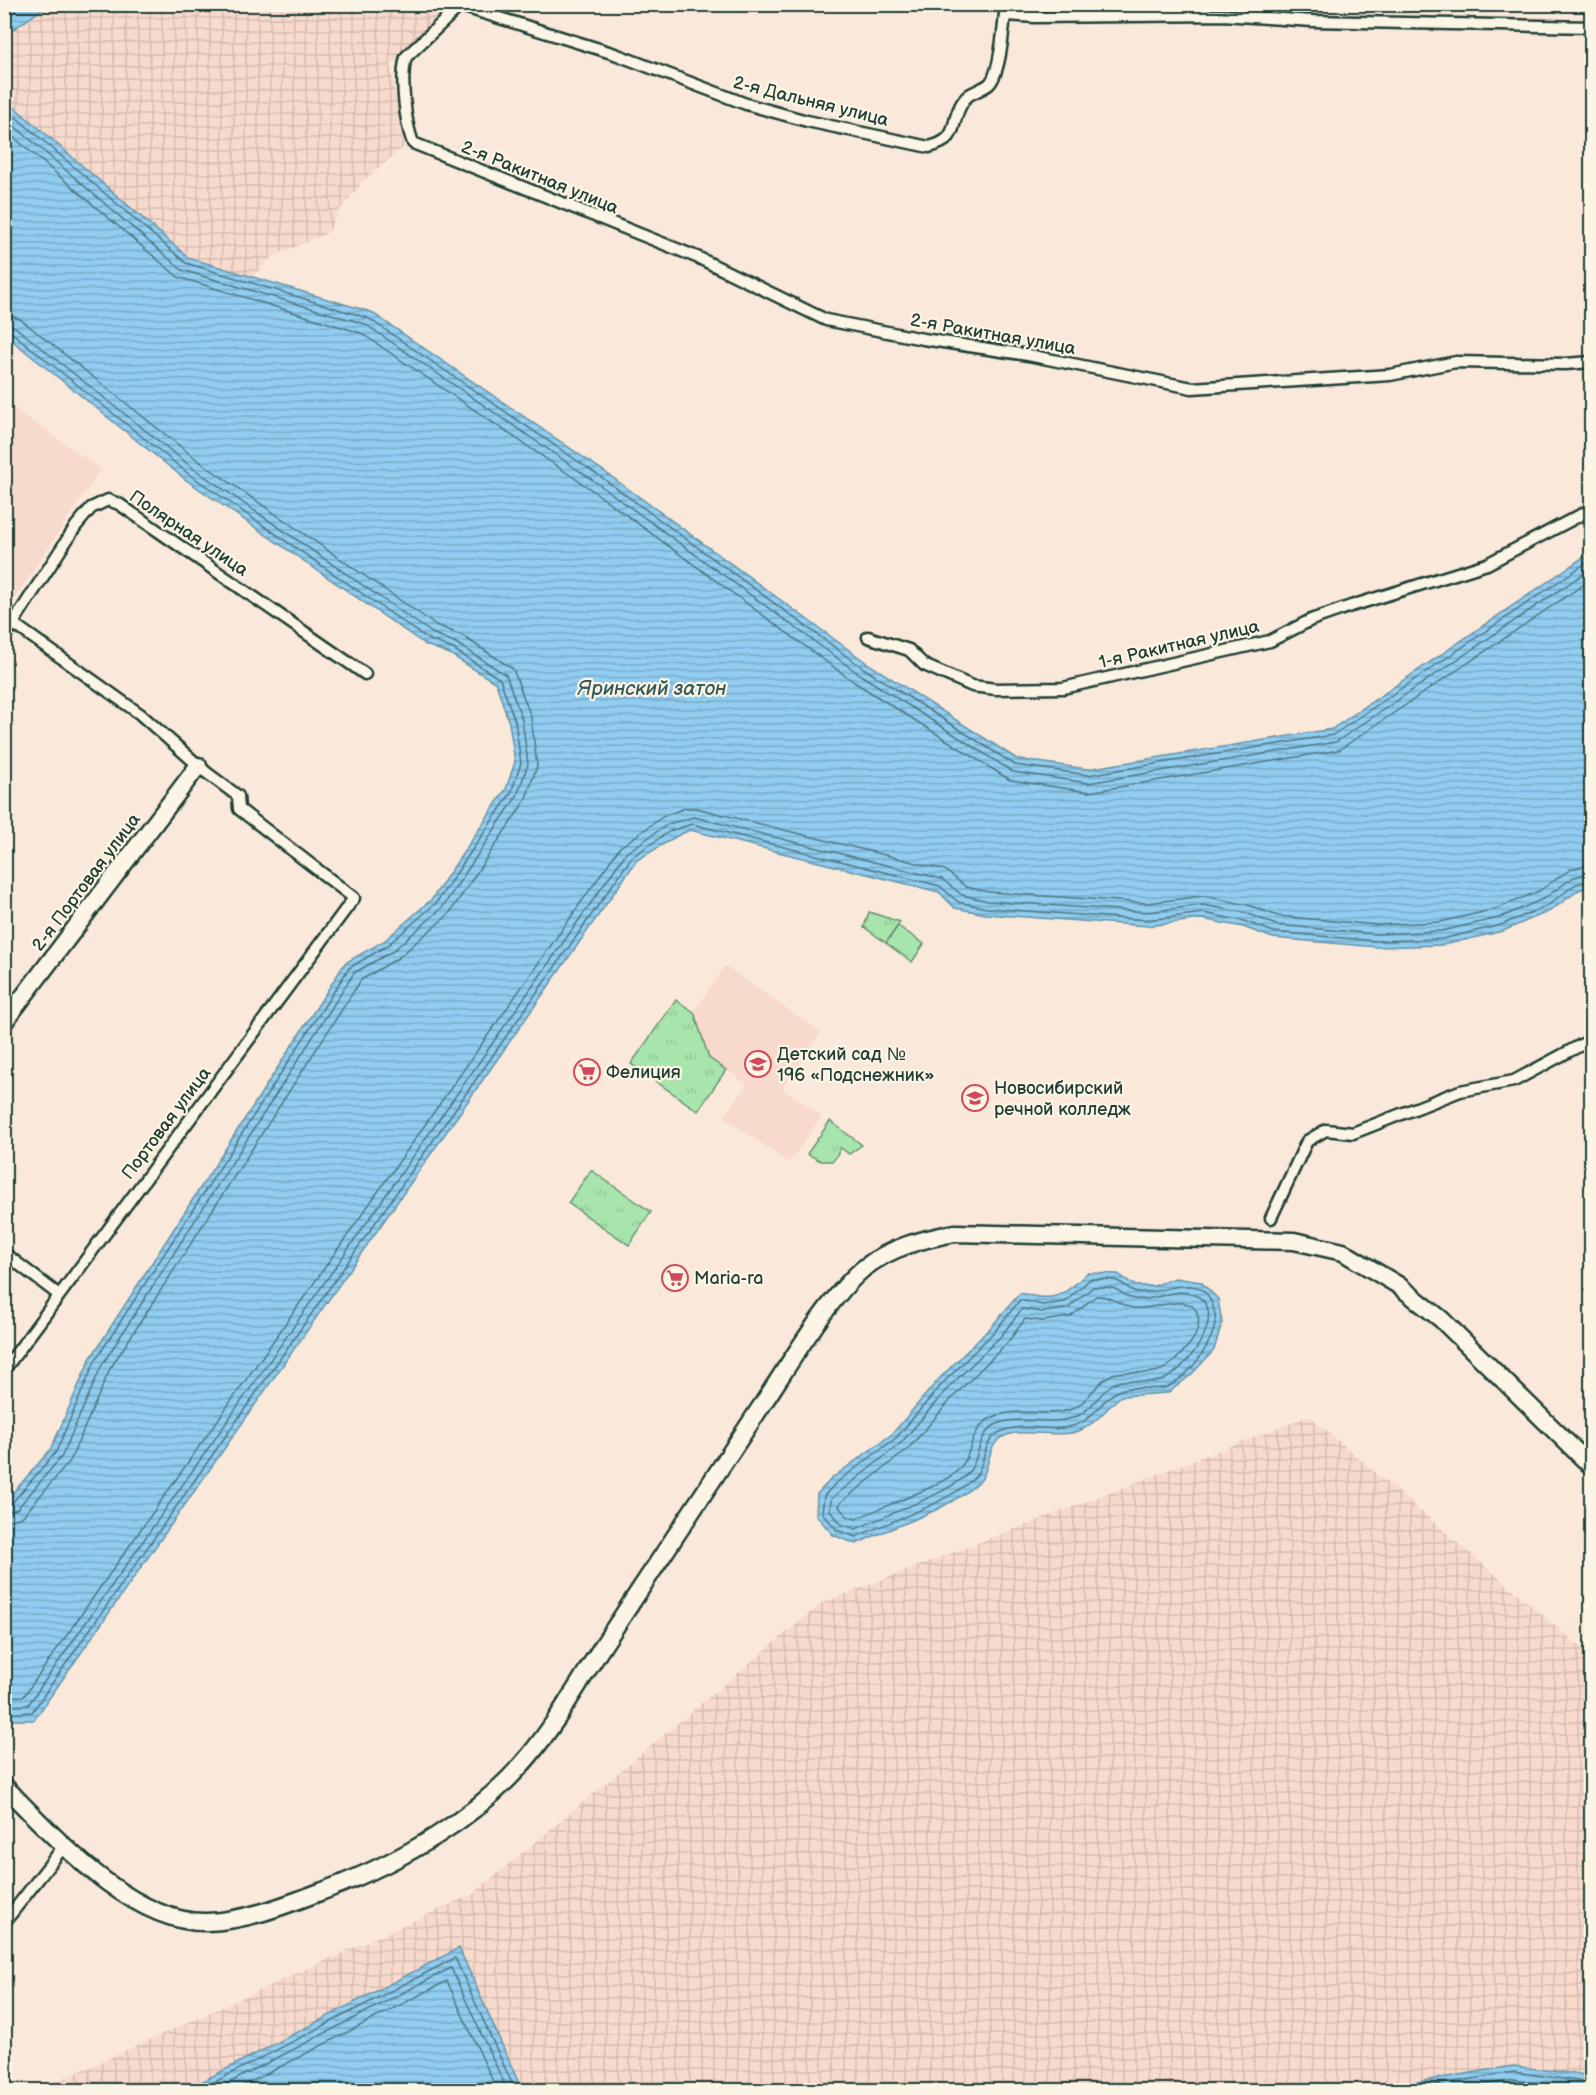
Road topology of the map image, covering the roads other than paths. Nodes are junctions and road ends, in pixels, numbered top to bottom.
1 (462, 5) edge
2 (1005, 10) edge
3 (1592, 27) edge
4 (1592, 362) edge
5 (1592, 509) edge
6 (9, 620) edge
7 (868, 637) dead end
8 (4, 638) edge
9 (365, 674) dead end
10 (198, 766) junction
11 (4, 1022) edge
12 (1592, 1038) edge
13 (1270, 1218) dead end
14 (4, 1253) edge
15 (58, 1295) junction
16 (4, 1370) edge
17 (1592, 1467) edge
18 (4, 1786) edge
19 (64, 1846) junction
20 (4, 1923) edge

1 - 2 street, 2-я Дальняя улица
1 - 4 street, 2-я Ракитная улица
2 - 3 street
5 - 7 street, 1-я Ракитная улица
6 - 8 street, Полярная улица
6 - 9 street, Полярная улица
6 - 10 street
10 - 11 street, 2-я Портовая улица
10 - 15 street, Портовая улица
12 - 13 street
14 - 15 street
15 - 16 street, Портовая улица
17 - 19 street
18 - 19 street
19 - 20 street

